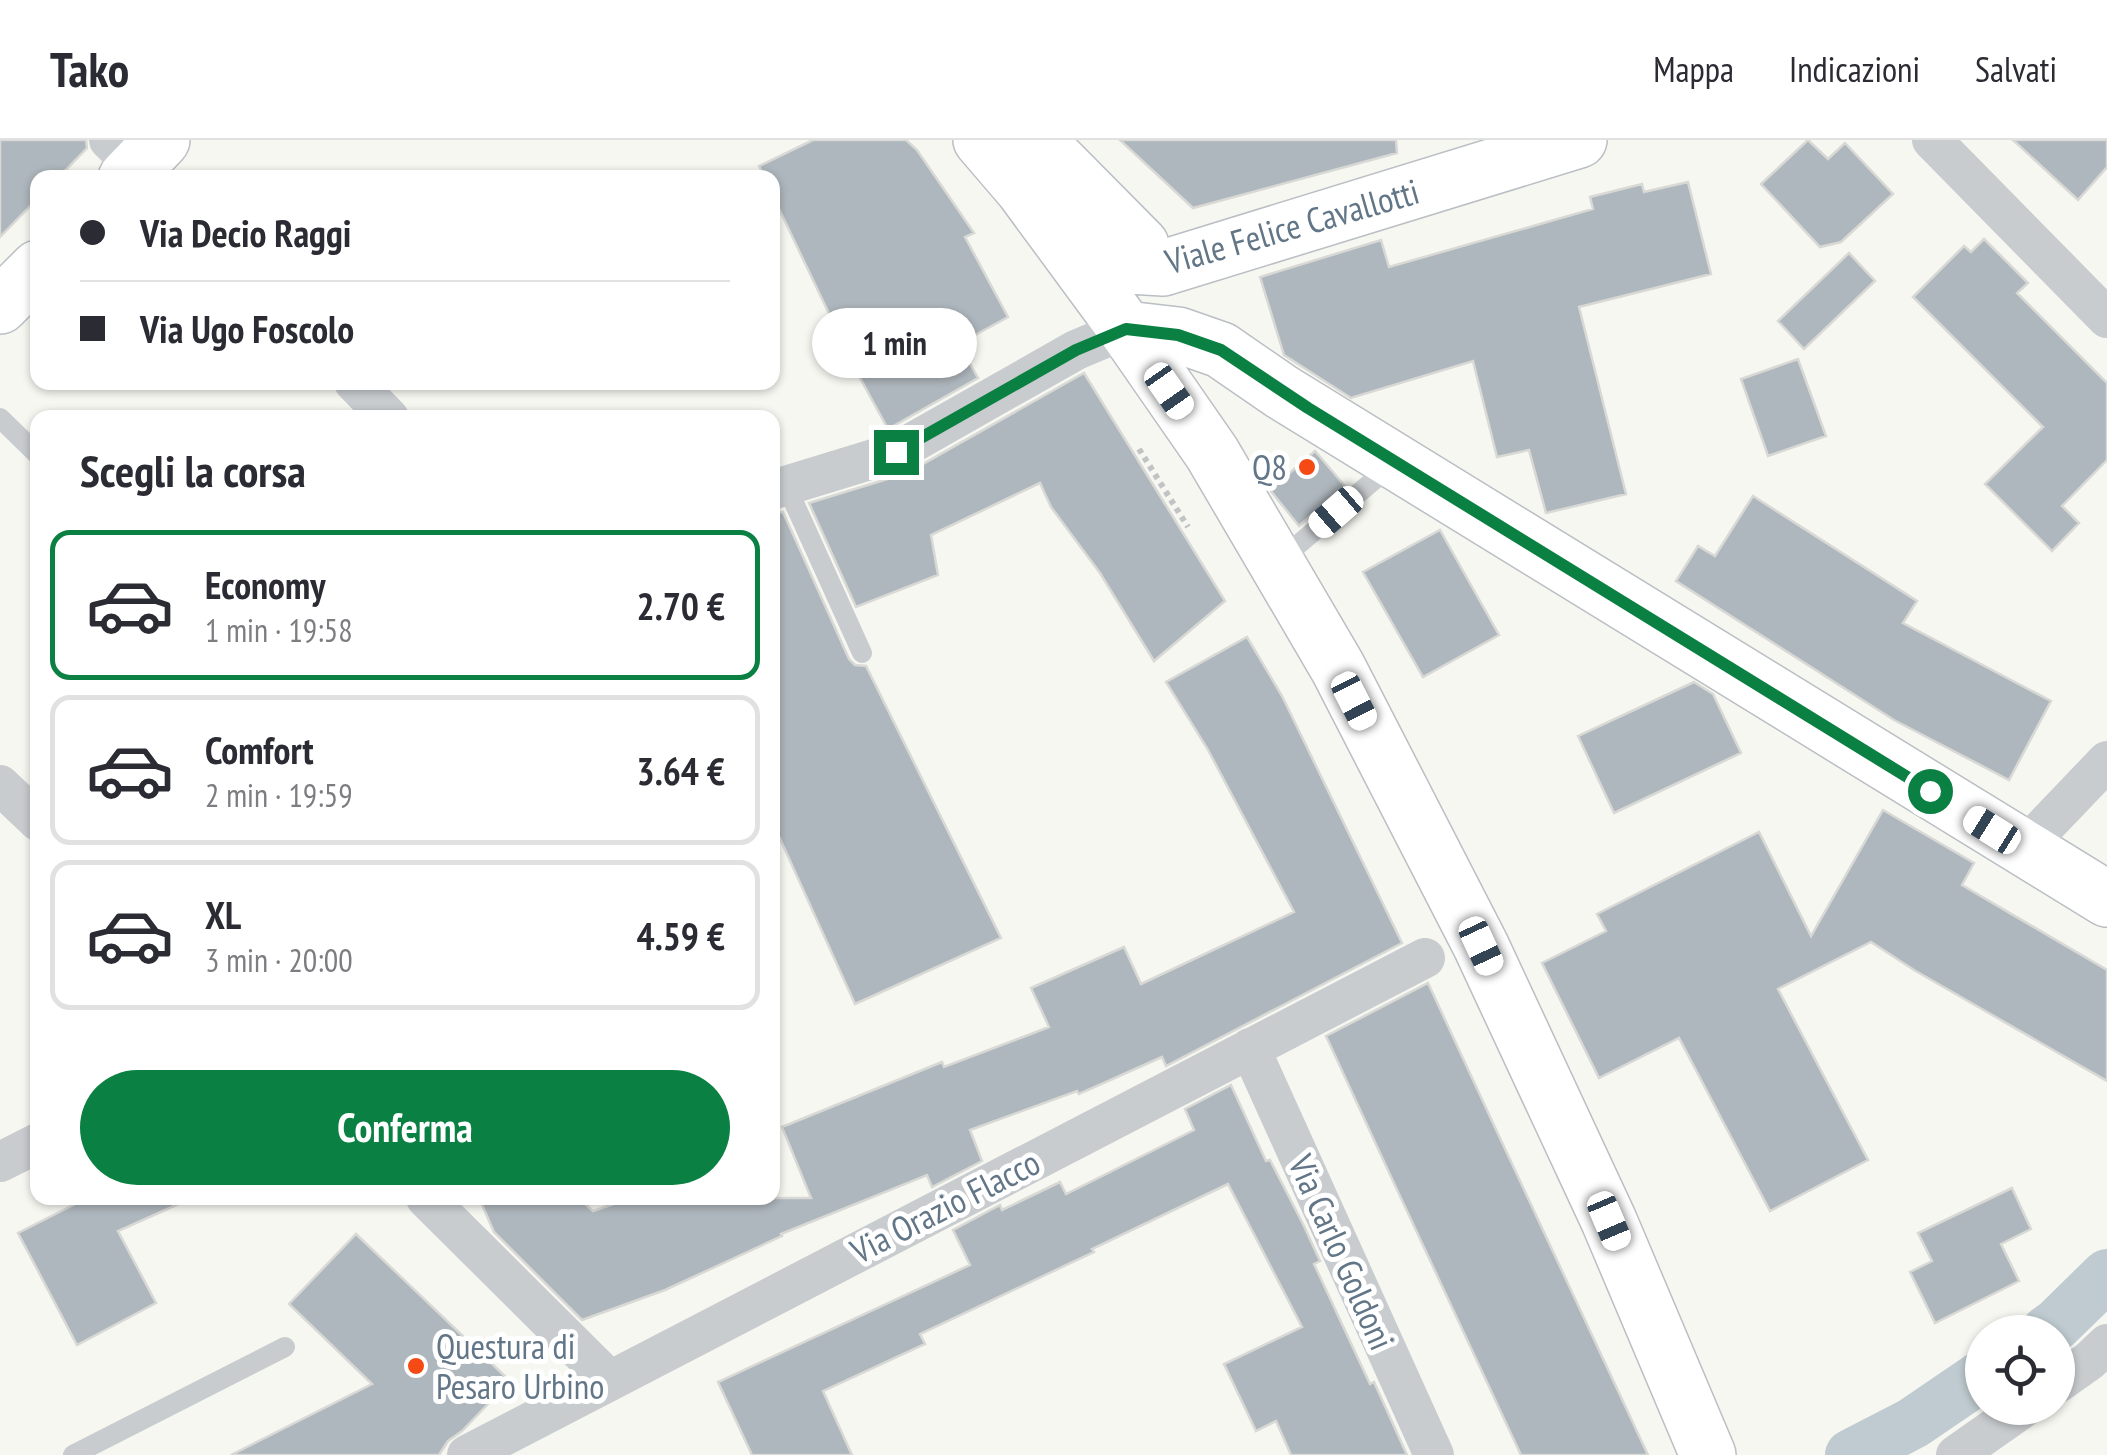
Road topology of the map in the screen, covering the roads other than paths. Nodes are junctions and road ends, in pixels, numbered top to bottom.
1 (981, 140) edge
2 (1579, 140) edge
3 (1932, 140) edge
4 (1030, 164) edge
5 (1163, 268) junction
6 (30, 276) edge
7 (0, 306) edge
8 (2107, 318) edge
9 (1126, 329) junction
10 (1221, 350) junction
11 (362, 390) edge
12 (382, 410) edge
13 (0, 418) edge
14 (30, 446) edge
15 (1395, 462) junction
16 (780, 487) edge
17 (780, 489) edge
18 (1277, 563) junction
19 (862, 653) dead end
20 (2107, 761) edge
21 (30, 775) edge
22 (1, 786) edge
23 (30, 813) edge
24 (2024, 849) junction
25 (2107, 899) edge
26 (1425, 958) dead end
27 (1250, 1048) junction
28 (30, 1147) edge
29 (0, 1162) edge
30 (433, 1205) edge
31 (2107, 1344) edge
32 (284, 1348) dead end
33 (2075, 1371) edge
34 (610, 1380) junction
35 (1999, 1425) edge
36 (73, 1455) edge
37 (466, 1455) edge
38 (1434, 1455) edge
39 (1708, 1455) edge
40 (1956, 1455) edge

1 - 4 street
2 - 5 street, Viale Felice Cavallotti
3 - 8 street
4 - 5 street, Viale Felice Cavallotti
4 - 9 street
5 - 10 street
6 - 7 street
9 - 10 street
9 - 16 street
9 - 18 street
10 - 15 street
11 - 12 street
13 - 14 lane
15 - 18 lane
15 - 24 street
17 - 19 lane
18 - 39 street
20 - 24 street
21 - 22 street
22 - 23 street
24 - 25 street
26 - 27 street, Via Orazio Flacco
27 - 34 street, Via Orazio Flacco
27 - 38 street, Via Carlo Goldoni
28 - 29 street
30 - 34 street
31 - 33 street
32 - 36 lane
34 - 37 street, Via Orazio Flacco
35 - 40 street

